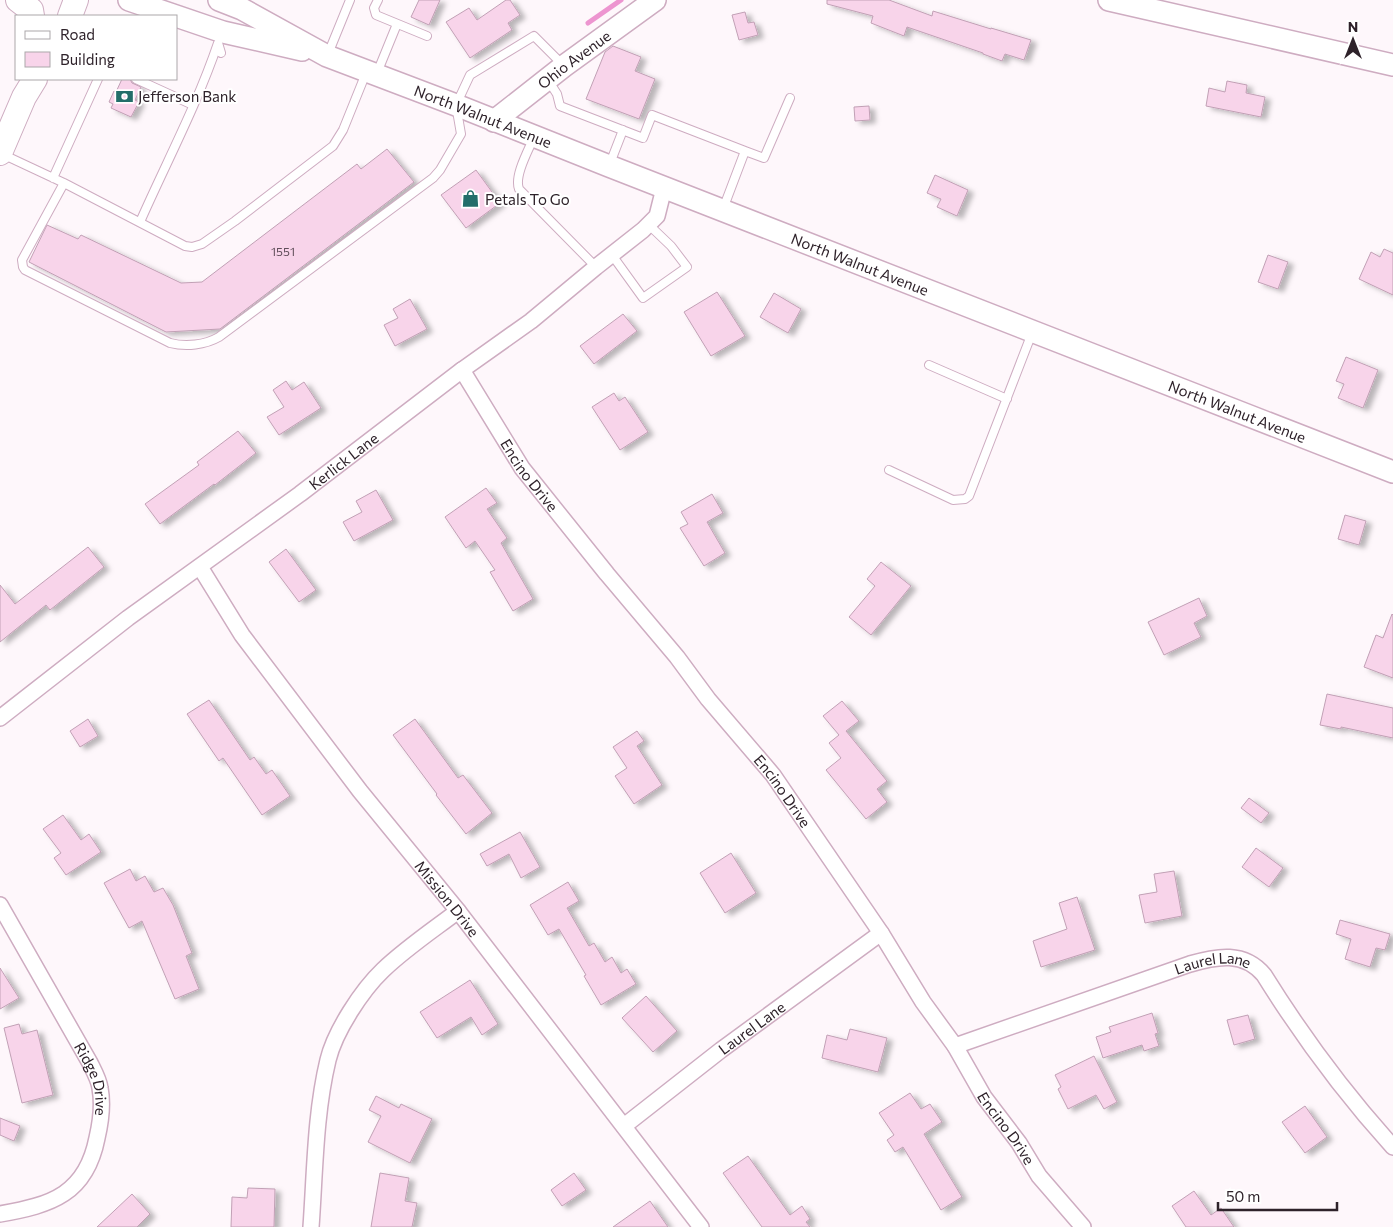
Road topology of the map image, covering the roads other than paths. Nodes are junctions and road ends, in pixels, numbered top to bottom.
1 (18, 0) edge
2 (76, 0) edge
3 (129, 0) edge
4 (219, 0) edge
5 (350, 0) edge
6 (378, 0) edge
7 (655, 0) edge
8 (1109, 0) edge
9 (32, 15) edge
10 (70, 15) edge
11 (173, 15) edge
12 (178, 17) edge
13 (397, 24) junction
14 (426, 36) dead end
15 (221, 53) dead end
16 (327, 56) junction
17 (1393, 65) edge
18 (564, 66) junction
19 (372, 73) junction
20 (547, 78) junction
21 (98, 80) edge
22 (138, 80) edge
23 (29, 85) edge
24 (790, 98) dead end
25 (193, 105) junction
26 (456, 105) junction
27 (494, 121) junction
28 (623, 130) junction
29 (534, 137) junction
30 (745, 151) junction
31 (0, 153) edge
32 (608, 166) junction
33 (53, 178) junction
34 (64, 183) junction
35 (664, 188) junction
36 (723, 211) junction
37 (140, 222) junction
38 (649, 225) junction
39 (612, 255) junction
40 (596, 267) junction
41 (1032, 332) junction
42 (928, 365) dead end
43 (462, 370) junction
44 (1007, 398) junction
45 (890, 470) dead end
46 (1393, 471) edge
47 (200, 567) junction
48 (0, 718) edge
49 (0, 905) edge
50 (458, 911) junction
51 (881, 933) junction
52 (955, 1046) junction
53 (624, 1126) junction
54 (1393, 1147) edge
55 (0, 1214) edge
56 (311, 1227) edge
57 (701, 1227) edge
58 (1083, 1227) edge

1 - 9 main road
2 - 10 main road
3 - 11 main road, North Walnut Avenue
4 - 16 main road, North Walnut Avenue
5 - 16 lane
6 - 13 lane
7 - 18 main road, Ohio Avenue
8 - 17 main road
12 - 16 main road, North Walnut Avenue
13 - 14 lane
13 - 19 lane
15 - 25 lane
16 - 19 main road, North Walnut Avenue
18 - 20 main road, Ohio Avenue
18 - 26 lane
19 - 26 main road, North Walnut Avenue
19 - 37 lane
20 - 27 main road, Ohio Avenue
20 - 28 lane
21 - 33 lane
22 - 25 lane
23 - 31 main road
24 - 30 lane
25 - 37 lane
26 - 27 main road, North Walnut Avenue
26 - 34 lane
27 - 29 main road, North Walnut Avenue
28 - 30 lane
28 - 32 lane
29 - 32 main road, North Walnut Avenue
29 - 40 lane
30 - 36 lane
31 - 33 lane
32 - 35 main road, North Walnut Avenue
33 - 34 lane
34 - 37 lane
35 - 36 main road, North Walnut Avenue
35 - 38 street, Kerlick Lane
36 - 41 main road, North Walnut Avenue
38 - 39 street, Kerlick Lane
38 - 39 lane
39 - 40 street, Kerlick Lane
40 - 43 street, Kerlick Lane
41 - 44 lane
41 - 46 main road, North Walnut Avenue
42 - 44 lane
43 - 47 street, Kerlick Lane
43 - 51 street, Encino Drive
44 - 45 lane
47 - 48 street, Kerlick Lane
47 - 50 street, Mission Drive
49 - 55 street, Ridge Drive
50 - 53 street, Mission Drive
50 - 56 street
51 - 52 street, Encino Drive
51 - 53 street, Laurel Lane
52 - 54 street, Laurel Lane
52 - 58 street, Encino Drive
53 - 57 street, Mission Drive

